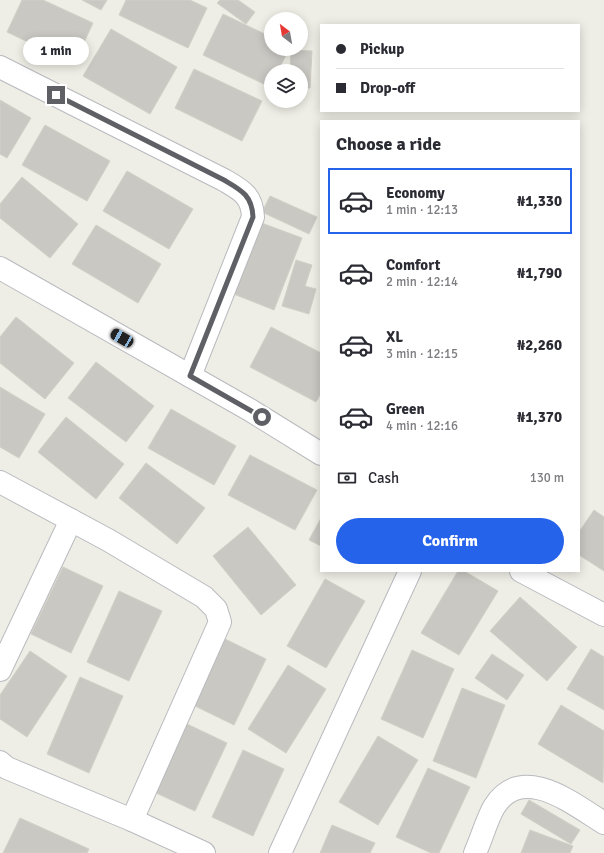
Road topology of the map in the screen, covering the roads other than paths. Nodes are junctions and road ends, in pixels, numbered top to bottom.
1 (0, 67) edge
2 (0, 268) edge
3 (190, 376) junction
4 (320, 453) edge
5 (0, 482) edge
6 (71, 520) junction
7 (410, 572) edge
8 (524, 572) edge
9 (604, 615) edge
10 (0, 670) edge
11 (0, 762) edge
12 (132, 820) junction
13 (604, 823) edge
14 (204, 853) edge
15 (280, 853) edge
16 (475, 853) edge

1 - 3 street
2 - 3 street
3 - 4 street
5 - 6 street
6 - 10 street
6 - 12 street
7 - 15 street
8 - 9 street
11 - 12 street
12 - 14 street
13 - 16 street

